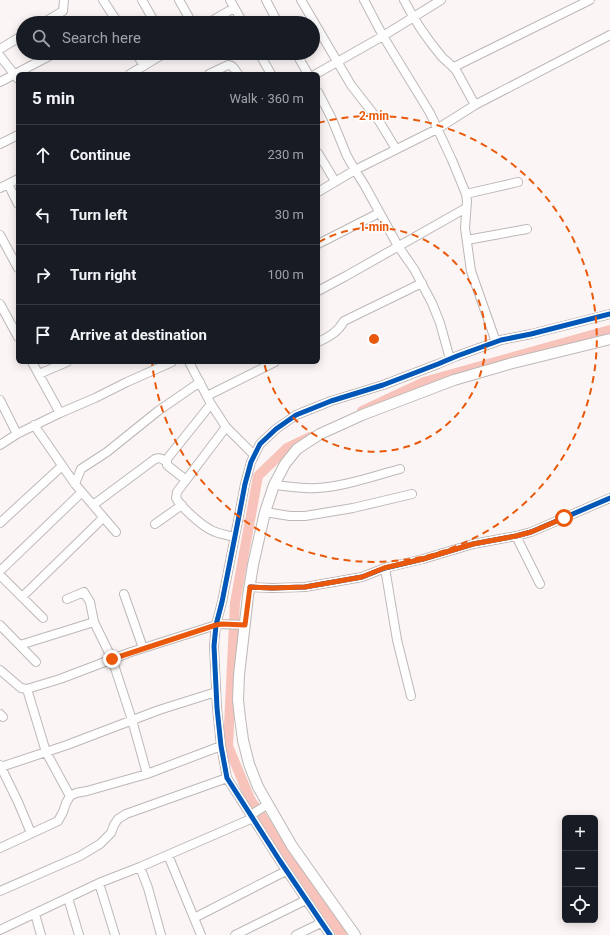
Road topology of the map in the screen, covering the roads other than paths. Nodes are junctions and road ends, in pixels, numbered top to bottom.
1 (64, 0) edge
2 (103, 0) edge
3 (142, 0) edge
4 (179, 0) edge
5 (230, 0) edge
6 (266, 0) edge
7 (301, 0) edge
8 (364, 0) edge
9 (404, 0) edge
10 (441, 0) edge
11 (590, 0) edge
12 (234, 8) junction
13 (55, 16) edge
14 (113, 16) edge
15 (151, 16) edge
16 (188, 16) edge
17 (220, 16) edge
18 (239, 16) edge
19 (274, 16) edge
20 (310, 16) edge
21 (413, 18) junction
22 (320, 33) edge
23 (610, 35) edge
24 (384, 36) junction
25 (16, 39) edge
26 (0, 49) edge
27 (0, 56) edge
28 (44, 60) edge
29 (140, 60) edge
30 (154, 60) edge
31 (263, 60) edge
32 (300, 60) edge
33 (337, 62) junction
34 (144, 66) junction
35 (454, 67) junction
36 (24, 72) edge
37 (134, 72) edge
38 (213, 72) edge
39 (237, 72) edge
40 (270, 72) edge
41 (307, 72) edge
42 (320, 72) edge
43 (16, 77) edge
44 (0, 82) edge
45 (320, 96) edge
46 (475, 105) junction
47 (437, 129) junction
48 (16, 136) edge
49 (0, 144) edge
50 (396, 149) junction
51 (320, 156) edge
52 (355, 170) junction
53 (16, 180) edge
54 (335, 182) junction
55 (518, 182) dead end
56 (4, 186) edge
57 (320, 191) edge
58 (466, 194) junction
59 (16, 201) edge
60 (466, 208) junction
61 (379, 212) junction
62 (527, 229) dead end
63 (0, 235) edge
64 (467, 240) junction
65 (320, 243) edge
66 (398, 246) junction
67 (16, 264) edge
68 (422, 283) junction
69 (320, 290) edge
70 (0, 304) edge
71 (610, 314) edge
72 (16, 333) edge
73 (610, 339) edge
74 (320, 341) edge
75 (496, 342) junction
76 (450, 359) junction
77 (33, 364) edge
78 (62, 364) edge
79 (168, 364) edge
80 (190, 364) edge
81 (272, 364) edge
82 (39, 374) junction
83 (200, 382) junction
84 (0, 400) edge
85 (209, 400) junction
86 (60, 413) junction
87 (34, 425) junction
88 (226, 427) junction
89 (17, 434) junction
90 (0, 445) edge
91 (254, 455) junction
92 (167, 462) junction
93 (62, 466) junction
94 (400, 469) dead end
95 (186, 480) junction
96 (75, 484) junction
97 (274, 485) junction
98 (82, 492) junction
99 (412, 494) dead end
100 (610, 498) edge
101 (92, 505) junction
102 (182, 505) junction
103 (265, 512) junction
104 (103, 518) junction
105 (0, 523) edge
106 (155, 524) dead end
107 (116, 532) dead end
108 (516, 536) junction
109 (235, 538) junction
110 (384, 568) junction
111 (0, 571) edge
112 (0, 575) edge
113 (540, 584) dead end
114 (250, 587) junction
115 (124, 594) dead end
116 (22, 597) junction
117 (67, 599) dead end
118 (43, 618) dead end
119 (94, 622) junction
120 (0, 624) edge
121 (219, 624) junction
122 (242, 625) junction
123 (20, 645) junction
124 (143, 648) junction
125 (112, 659) junction
126 (36, 662) dead end
127 (0, 670) edge
128 (28, 689) junction
129 (216, 692) junction
130 (411, 696) dead end
131 (132, 720) junction
132 (221, 746) junction
133 (46, 752) junction
134 (1, 766) edge
135 (147, 774) junction
136 (227, 778) junction
137 (70, 796) junction
138 (265, 806) junction
139 (253, 815) junction
140 (31, 833) junction
141 (0, 844) edge
142 (0, 848) edge
143 (168, 855) junction
144 (140, 867) junction
145 (286, 871) junction
146 (99, 883) junction
147 (0, 891) edge
148 (68, 898) junction
149 (306, 900) junction
150 (35, 914) junction
151 (194, 918) junction
152 (321, 923) junction
153 (0, 930) edge
154 (41, 935) edge
155 (79, 935) edge
156 (115, 935) edge
157 (161, 935) edge
158 (201, 935) edge
159 (235, 935) edge
160 (296, 935) edge
161 (330, 935) edge
162 (355, 935) edge

1 - 13 street
2 - 14 street
3 - 15 street
4 - 16 street
5 - 12 street
6 - 19 street
7 - 20 street
8 - 24 street
9 - 21 street
10 - 21 street
11 - 35 street
12 - 17 street
12 - 18 street
21 - 24 street
21 - 35 street
22 - 33 street
23 - 46 street
24 - 33 street
24 - 47 street
25 - 26 street
27 - 43 street
28 - 36 street
29 - 34 street
30 - 34 street
31 - 40 street
32 - 41 street
33 - 42 street
33 - 50 street
34 - 37 street
35 - 46 street
38 - 39 street
43 - 44 street
45 - 52 street
46 - 47 street
47 - 50 street
47 - 58 street
48 - 49 street
50 - 52 street
51 - 54 street
52 - 54 street
52 - 61 street
53 - 56 street
54 - 57 street
55 - 58 street
56 - 59 street
58 - 60 street
60 - 64 street
60 - 66 street
61 - 65 street
61 - 66 street
62 - 64 street
63 - 67 street
64 - 75 street
66 - 68 street
66 - 69 street
68 - 74 street
68 - 76 street
70 - 72 street
71 - 75 street
73 - 97 street
75 - 76 street
76 - 91 street
77 - 82 street
78 - 82 street
79 - 86 street
80 - 83 street
81 - 85 street
82 - 86 street
83 - 85 street
83 - 96 street
84 - 89 street
85 - 88 street
85 - 92 street
86 - 87 street
87 - 89 street
87 - 93 street
88 - 91 street
88 - 95 street
89 - 90 street
91 - 109 street
92 - 95 street
92 - 101 street
93 - 96 street
93 - 105 street
94 - 97 street
95 - 102 street
96 - 98 street
97 - 103 street
98 - 101 street
98 - 111 street
99 - 103 street
100 - 108 street
101 - 104 street
102 - 106 street
102 - 109 street
103 - 114 street
104 - 107 street
104 - 116 street
108 - 110 street
108 - 113 street
109 - 121 street
110 - 114 street
110 - 130 street
112 - 116 street
114 - 122 street
115 - 124 street
116 - 118 street
117 - 119 street
119 - 123 street
119 - 125 street
120 - 123 street
121 - 122 street
121 - 124 street
121 - 129 street
122 - 138 street
123 - 126 street
124 - 125 street
125 - 128 street
125 - 131 street
127 - 128 street
128 - 133 street
129 - 131 street
129 - 132 street
131 - 133 street
131 - 135 street
132 - 135 street
132 - 136 street
133 - 134 street
133 - 137 street
134 - 140 street
135 - 137 street
136 - 139 street
136 - 147 street
137 - 140 street
138 - 139 street
138 - 162 street
139 - 143 street
139 - 145 street
140 - 142 street
141 - 142 street
143 - 144 street
143 - 151 street
144 - 146 street
144 - 157 street
145 - 149 street
145 - 151 street
146 - 148 street
146 - 156 street
148 - 150 street
148 - 155 street
149 - 152 street
149 - 159 street
150 - 153 street
150 - 154 street
151 - 158 street
152 - 160 street
152 - 161 street

